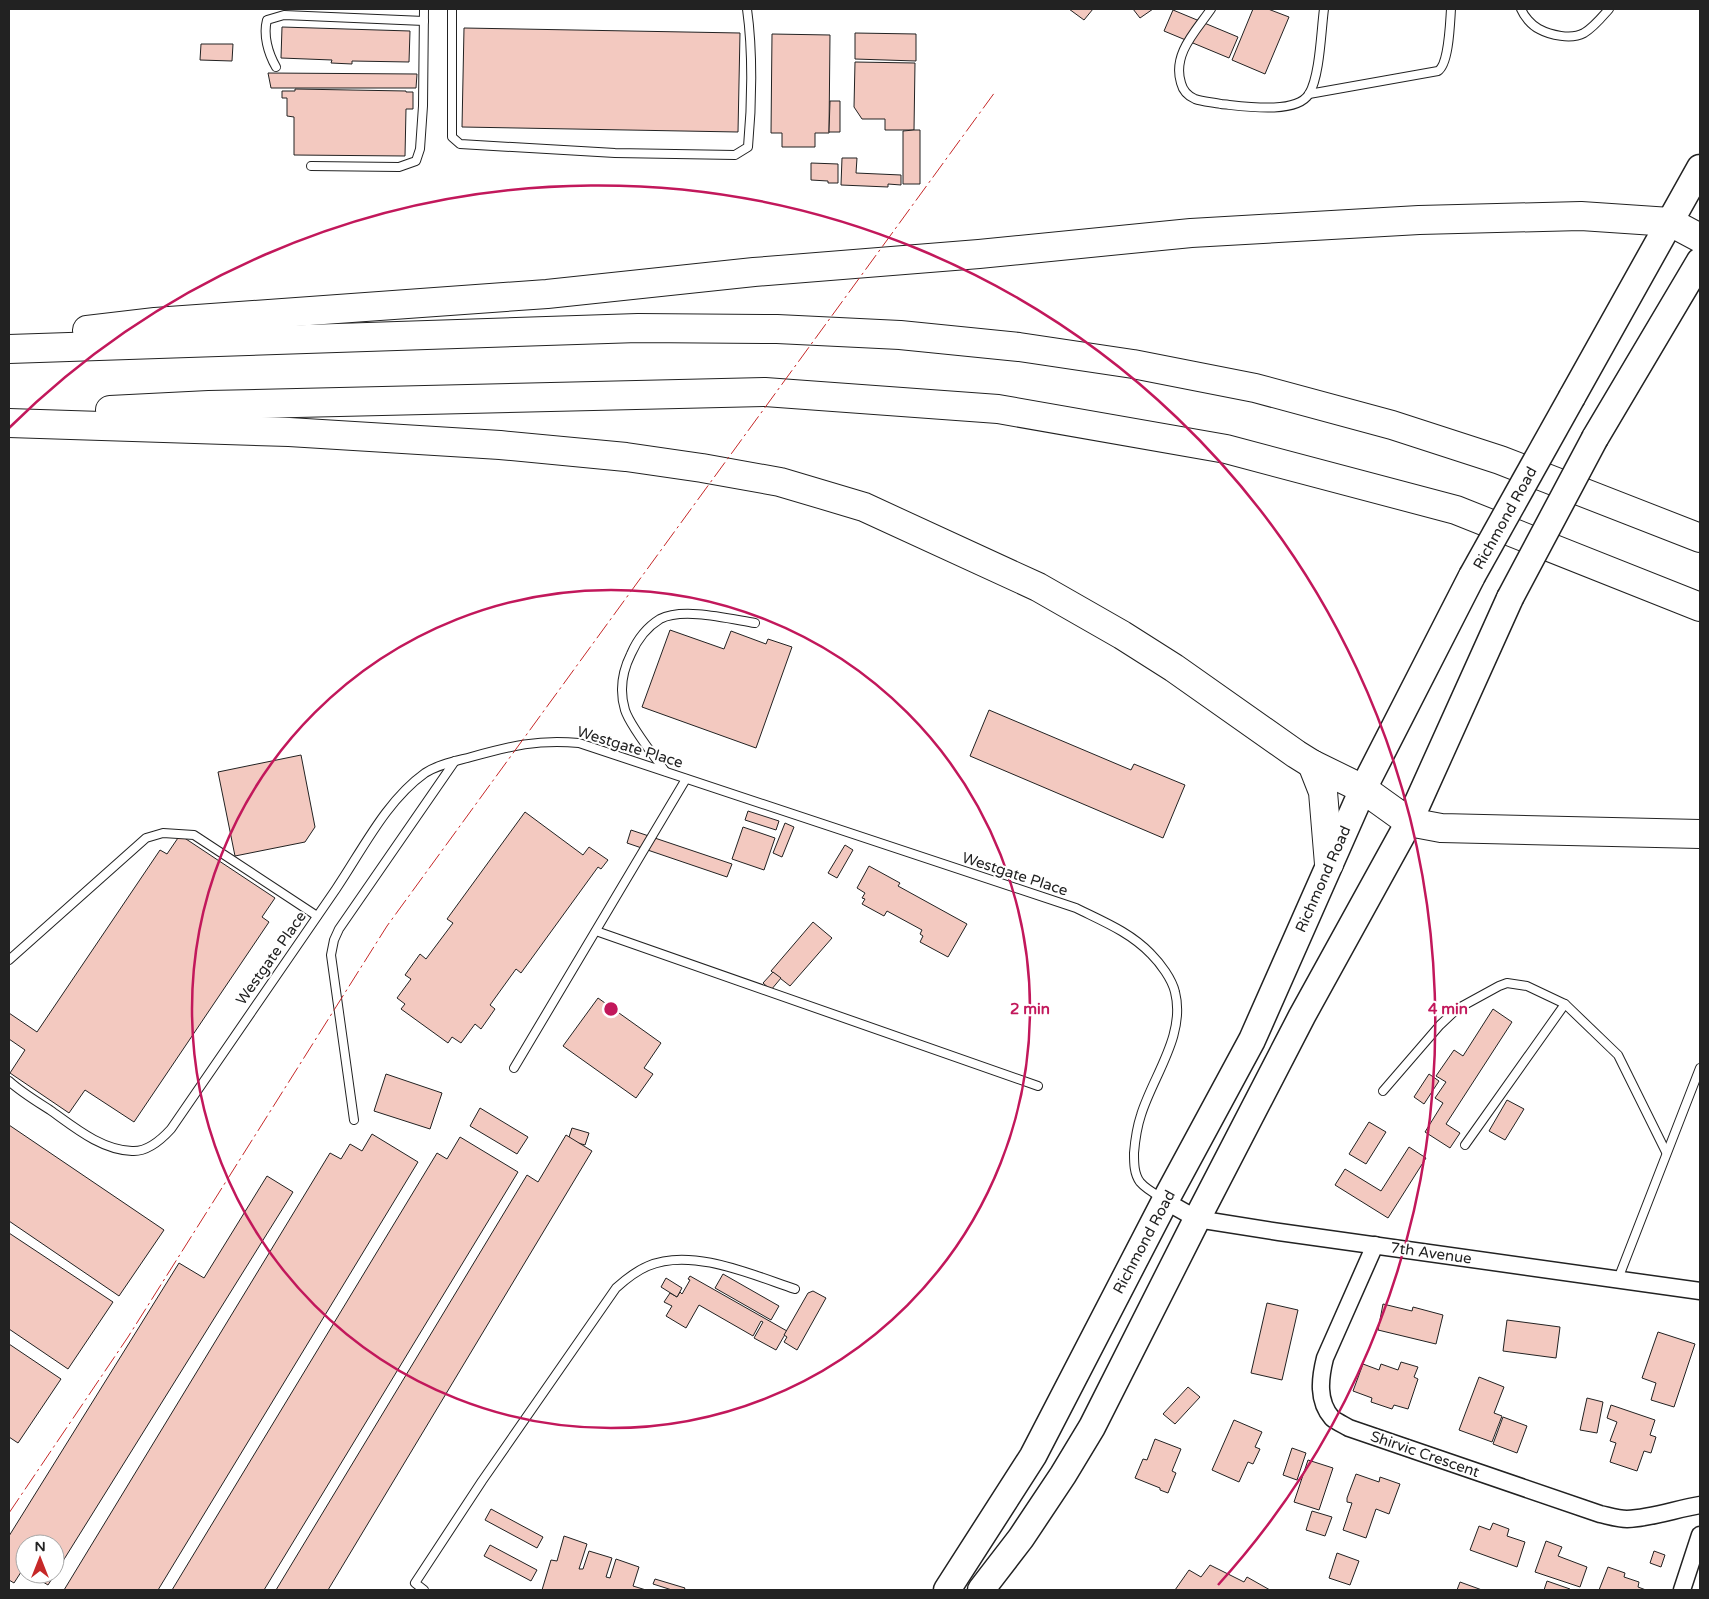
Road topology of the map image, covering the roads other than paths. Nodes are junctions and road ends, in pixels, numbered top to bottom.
1 (424, 9) edge
2 (452, 9) edge
3 (747, 9) edge
4 (1211, 9) edge
5 (1324, 9) edge
6 (1451, 9) edge
7 (1521, 9) edge
8 (1609, 9) edge
9 (424, 21) junction
10 (276, 67) dead end
11 (1309, 94) junction
12 (311, 166) dead end
13 (1700, 168) edge
14 (1670, 222) junction
15 (1700, 238) edge
16 (1700, 261) edge
17 (9, 338) edge
18 (9, 349) edge
19 (9, 414) edge
20 (9, 423) edge
21 (1700, 538) edge
22 (1700, 608) edge
23 (755, 623) dead end
24 (455, 761) junction
25 (1312, 764) junction
26 (665, 771) junction
27 (686, 779) junction
28 (1363, 789) junction
29 (1409, 822) junction
30 (1700, 834) edge
31 (1329, 864) junction
32 (317, 916) junction
33 (596, 931) junction
34 (9, 960) edge
35 (1565, 1004) junction
36 (514, 1068) dead end
37 (1700, 1068) edge
38 (9, 1081) edge
39 (1038, 1086) dead end
40 (1383, 1091) dead end
41 (354, 1120) dead end
42 (1465, 1145) dead end
43 (1666, 1152) junction
44 (1165, 1201) junction
45 (1197, 1218) junction
46 (1375, 1245) junction
47 (1618, 1279) junction
48 (795, 1289) dead end
49 (1700, 1291) edge
50 (1700, 1505) edge
51 (1700, 1535) edge
52 (413, 1587) edge
53 (424, 1590) edge
54 (947, 1590) edge
55 (981, 1590) edge
56 (1682, 1590) edge

1 - 9 lane
2 - 3 lane
4 - 11 lane
5 - 11 lane
6 - 11 lane
7 - 8 lane
9 - 10 lane
9 - 12 lane
13 - 14 highway, Richmond Road
14 - 15 highway
14 - 17 highway
14 - 28 highway, Richmond Road, bridge
16 - 29 highway, bridge
18 - 21 highway
19 - 22 highway
20 - 25 highway
23 - 26 lane
24 - 26 lane, Westgate Place
24 - 32 lane, Westgate Place
24 - 41 lane
25 - 28 highway
25 - 31 highway
26 - 27 lane, Westgate Place
27 - 33 lane
27 - 44 lane, Westgate Place
28 - 29 highway
28 - 31 highway, Richmond Road
29 - 30 highway
29 - 45 highway
31 - 44 highway, Richmond Road
32 - 34 lane
32 - 38 lane, Westgate Place
33 - 36 lane
33 - 39 lane
35 - 40 lane
35 - 42 lane
35 - 43 lane
37 - 43 lane
43 - 47 lane
44 - 45 street, 7th Avenue
44 - 54 highway, Richmond Road
45 - 46 street, 7th Avenue
45 - 55 highway
46 - 47 street, 7th Avenue
46 - 50 street, Shirvic Crescent
47 - 49 street, 7th Avenue
48 - 52 lane
51 - 56 street
52 - 53 lane

